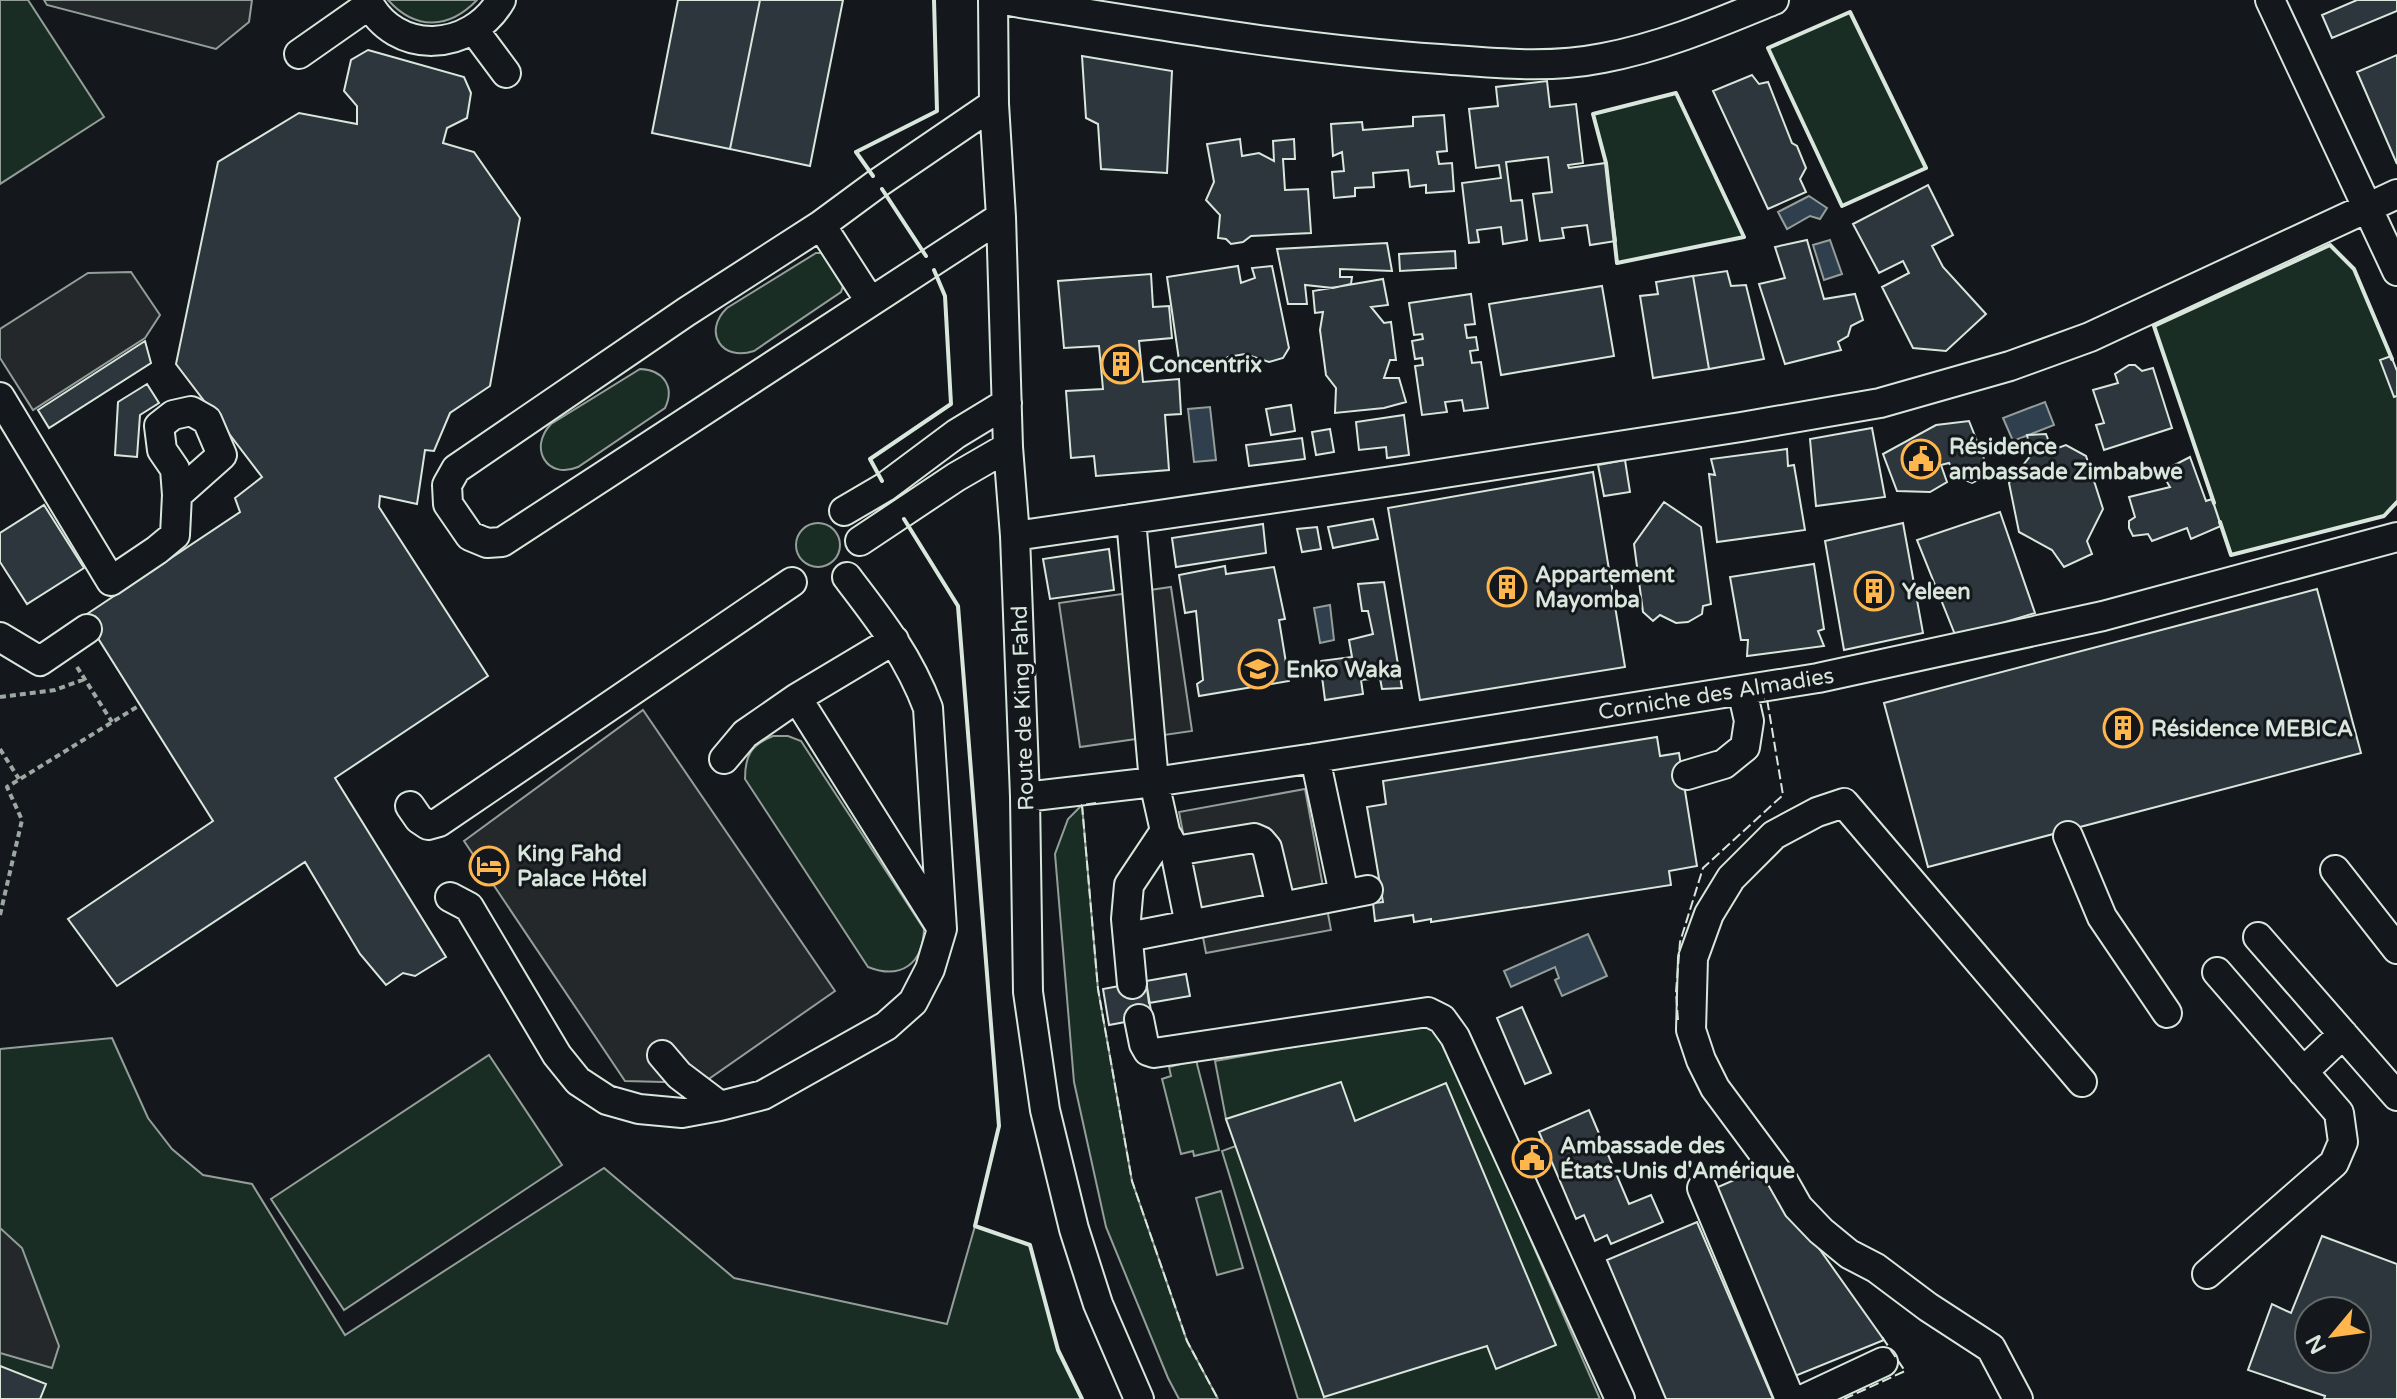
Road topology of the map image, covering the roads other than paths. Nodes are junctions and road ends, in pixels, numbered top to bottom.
1 (501, 0) edge
2 (993, 0) edge
3 (1002, 0) edge
4 (1774, 0) edge
5 (2270, 0) edge
6 (368, 3) edge
7 (474, 30) junction
8 (299, 54) dead end
9 (506, 73) dead end
10 (994, 104) junction
11 (2397, 194) edge
12 (2368, 207) junction
13 (1001, 217) junction
14 (821, 225) junction
15 (2397, 271) edge
16 (870, 301) junction
17 (0, 397) edge
18 (1007, 403) junction
19 (1008, 447) junction
20 (177, 495) dead end
21 (844, 511) dead end
22 (1131, 519) junction
23 (1015, 536) junction
24 (2397, 537) edge
25 (860, 541) dead end
26 (847, 577) dead end
27 (792, 582) dead end
28 (87, 629) dead end
29 (0, 637) edge
30 (894, 640) junction
31 (1742, 690) junction
32 (797, 698) junction
33 (1315, 758) junction
34 (724, 759) dead end
35 (1687, 775) dead end
36 (1154, 782) junction
37 (1025, 797) junction
38 (410, 806) dead end
39 (2068, 836) dead end
40 (1170, 841) junction
41 (2335, 870) dead end
42 (450, 897) dead end
43 (1281, 907) junction
44 (1190, 925) junction
45 (942, 929) junction
46 (1128, 937) junction
47 (2258, 937) dead end
48 (2397, 949) edge
49 (2217, 972) dead end
50 (1132, 984) dead end
51 (2167, 1013) dead end
52 (1139, 1019) dead end
53 (2343, 1034) junction
54 (662, 1055) dead end
55 (2303, 1072) junction
56 (2082, 1082) dead end
57 (2397, 1096) edge
58 (720, 1106) junction
59 (1702, 1188) dead end
60 (2207, 1274) dead end
61 (1883, 1362) dead end
62 (1139, 1399) edge
63 (1620, 1399) edge
64 (1790, 1399) edge
65 (1804, 1399) edge
66 (2018, 1399) edge

1 - 7 street
2 - 10 street, Route de King Fahd
3 - 4 street
5 - 12 street
6 - 7 street
6 - 8 street
7 - 9 street
10 - 13 street, Route de King Fahd
10 - 14 street
11 - 12 street
12 - 15 street
12 - 22 street
13 - 16 street
13 - 18 street, Route de King Fahd
14 - 16 street
14 - 16 street
17 - 20 street
18 - 19 street, Route de King Fahd
18 - 21 street
19 - 23 street, Route de King Fahd
19 - 25 street
22 - 23 street
22 - 36 street
23 - 37 street, Route de King Fahd
24 - 31 street, Corniche des Almadies
26 - 30 street
27 - 38 street
28 - 29 street
30 - 32 street
30 - 45 street
31 - 33 street, Corniche des Almadies
31 - 35 street
32 - 34 street
32 - 45 street
33 - 36 street, Corniche des Almadies
33 - 43 street
36 - 37 street, Corniche des Almadies
36 - 40 street
37 - 62 street, Route de King Fahd
39 - 51 street
40 - 43 street
40 - 44 street
40 - 46 street
41 - 48 street
42 - 58 street
43 - 44 street
44 - 46 street
45 - 58 street
46 - 50 street
47 - 53 street
49 - 55 street
52 - 63 street
53 - 55 street
53 - 57 street
54 - 58 street
55 - 60 street
56 - 66 street
59 - 64 street
61 - 65 street

